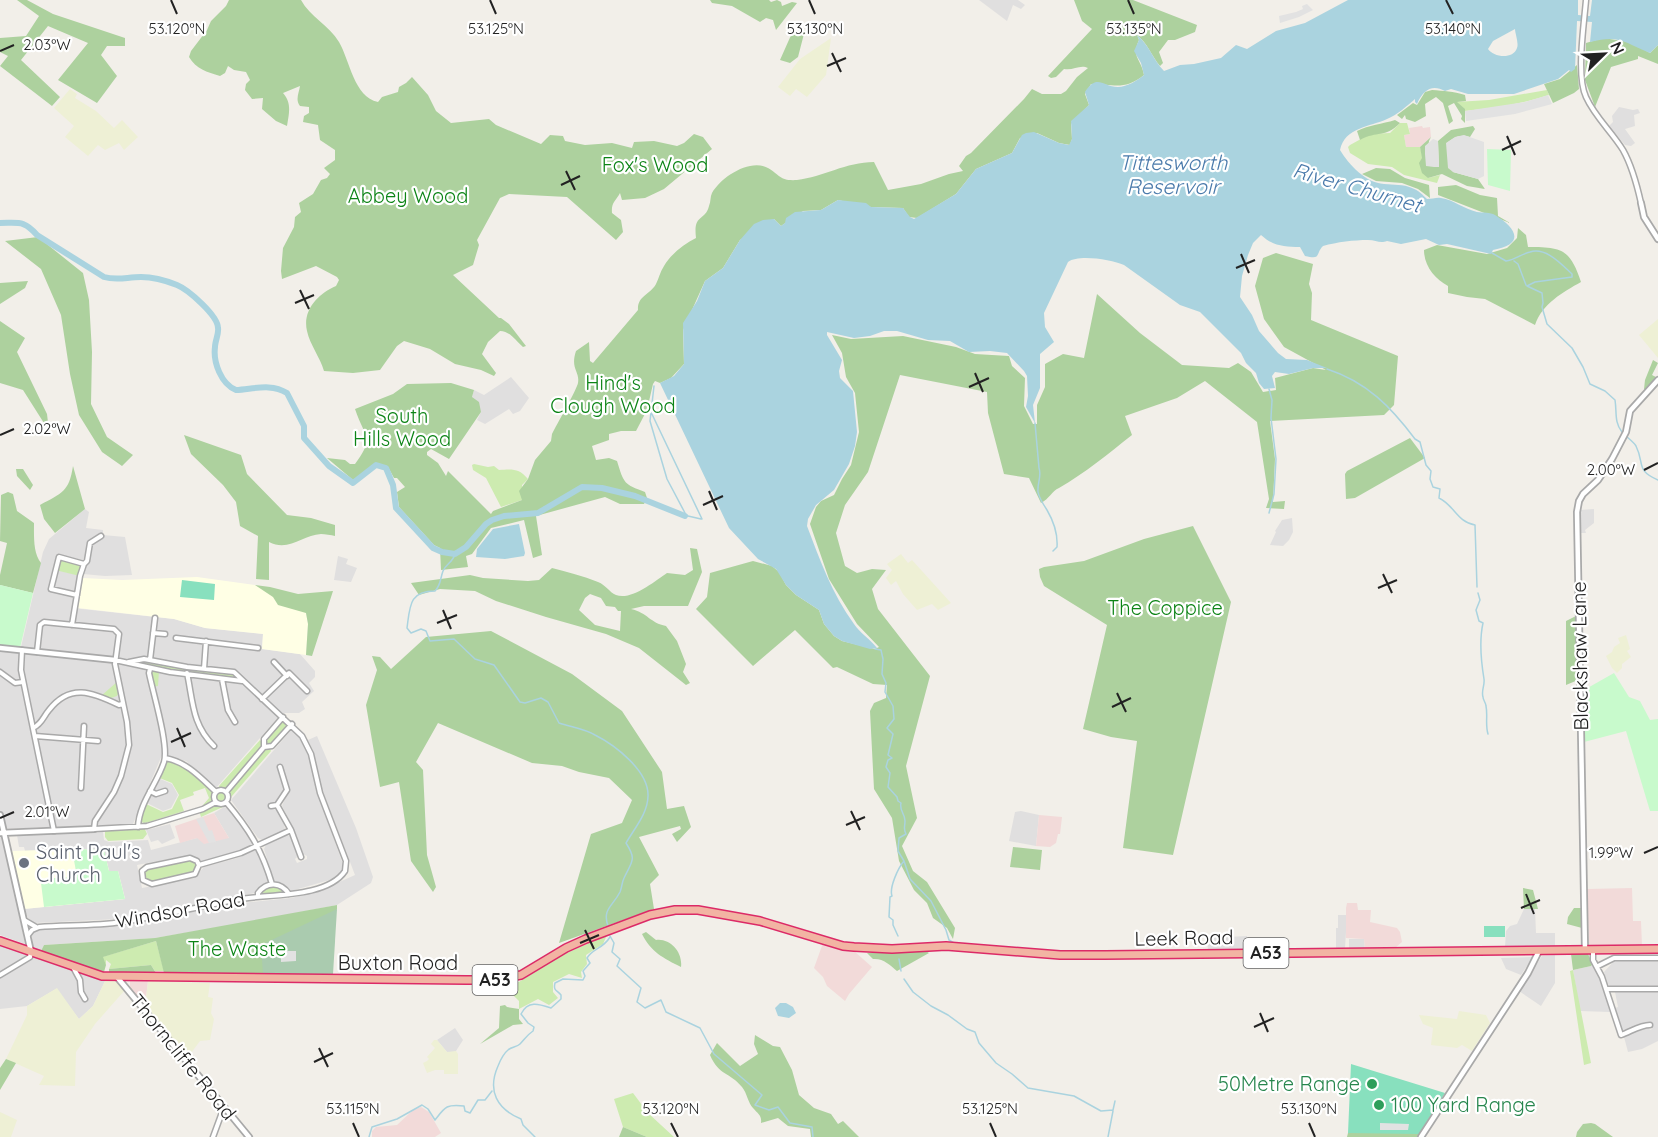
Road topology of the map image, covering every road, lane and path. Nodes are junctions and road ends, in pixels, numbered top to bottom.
1 (1586, 0) edge
2 (1641, 203) joint
3 (1658, 239) edge
4 (1658, 381) edge
5 (101, 536) dead end
6 (84, 564) junction
7 (77, 595) junction
8 (155, 618) dead end
9 (72, 625) junction
10 (153, 633) junction
11 (165, 634) dead end
12 (176, 638) dead end
13 (206, 642) junction
14 (0, 648) edge
15 (258, 648) dead end
16 (22, 650) junction
17 (37, 652) junction
18 (141, 659) junction
19 (115, 660) junction
20 (150, 660) junction
21 (129, 662) junction
22 (274, 662) dead end
23 (140, 666) junction
24 (187, 667) junction
25 (150, 669) junction
26 (204, 669) junction
27 (232, 671) junction
28 (0, 672) edge
29 (187, 675) junction
30 (287, 676) junction
31 (222, 679) junction
32 (231, 679) junction
33 (243, 681) junction
34 (23, 682) junction
35 (307, 691) dead end
36 (262, 699) junction
37 (123, 704) junction
38 (283, 717) junction
39 (235, 722) dead end
40 (292, 724) junction
41 (84, 726) dead end
42 (33, 728) junction
43 (34, 736) junction
44 (83, 740) junction
45 (98, 741) dead end
46 (214, 746) dead end
47 (264, 747) junction
48 (165, 758) junction
49 (280, 767) dead end
50 (81, 788) dead end
51 (150, 791) junction
52 (216, 792) junction
53 (226, 792) junction
54 (163, 793) dead end
55 (216, 802) junction
56 (226, 802) junction
57 (0, 815) edge
58 (138, 827) junction
59 (94, 829) junction
60 (291, 830) junction
61 (54, 831) junction
62 (2, 833) edge
63 (258, 845) junction
64 (301, 857) dead end
65 (199, 865) junction
66 (272, 884) junction
67 (290, 894) junction
68 (258, 897) junction
69 (24, 920) junction
70 (37, 927) junction
71 (27, 935) junction
72 (0, 941) edge
73 (854, 947) joint
74 (1658, 949) edge
75 (1589, 950) junction
76 (1539, 951) junction
77 (31, 952) junction
78 (1658, 958) edge
79 (1598, 966) junction
80 (73, 967) junction
81 (0, 975) edge
82 (117, 976) junction
83 (126, 977) junction
84 (125, 986) junction
85 (1606, 989) junction
86 (1658, 989) edge
87 (85, 999) dead end
88 (1651, 1026) dead end
89 (224, 1106) junction
90 (213, 1137) edge
91 (249, 1137) edge
92 (1421, 1137) edge

1 - 2 street
2 - 3 street
4 - 75 street, Blackshaw Lane
5 - 6 street
6 - 7 street
6 - 7 street
7 - 9 street
8 - 10 street
9 - 17 street
9 - 19 street
10 - 11 street
10 - 20 street
12 - 13 street
13 - 15 street
13 - 26 street
14 - 16 street
16 - 17 street
16 - 34 street
17 - 19 street
18 - 20 street
18 - 21 street
18 - 23 street
19 - 21 street
19 - 37 street
20 - 24 street
21 - 23 street
22 - 30 street
23 - 25 street
24 - 26 street
24 - 29 street
25 - 29 street
25 - 48 street
26 - 27 street
27 - 32 street
27 - 33 street
28 - 34 street
29 - 31 street
29 - 46 street
30 - 35 street
30 - 36 street
31 - 32 street
31 - 39 street
32 - 33 street
33 - 36 street
34 - 42 street
36 - 38 street
37 - 42 street
37 - 59 street
38 - 40 street
38 - 47 street
40 - 47 street
40 - 67 street, Windsor Road
41 - 44 street
42 - 43 street
43 - 44 street
43 - 61 street
44 - 45 street
44 - 50 street
47 - 53 street
48 - 51 street
48 - 52 street
49 - 60 street
51 - 54 street
51 - 58 street
52 - 53 street
52 - 55 street
53 - 56 street
55 - 56 street
55 - 58 street
56 - 63 street
57 - 62 street
58 - 59 street
59 - 61 street
60 - 63 street
60 - 64 street
61 - 62 street
62 - 69 street
63 - 65 street
63 - 66 street
65 - 65 street
66 - 67 street
66 - 68 street
67 - 68 street, Windsor Road
68 - 70 street, Windsor Road
69 - 70 street
69 - 71 street
70 - 71 street
71 - 77 street
72 - 77 highway, Buxton Road / A53
73 - 76 highway, Leek Road / A53
73 - 83 highway, Buxton Road / A53
74 - 75 highway, Leek Road / A53
75 - 76 highway, Leek Road / A53
75 - 79 street
76 - 92 street
77 - 80 highway, Buxton Road / A53
77 - 81 street
78 - 79 street
79 - 85 street
80 - 82 highway, Buxton Road / A53
80 - 87 street
82 - 83 highway, Buxton Road / A53
82 - 84 street, Thorncliffe Road
83 - 84 street
84 - 89 street, Thorncliffe Road
85 - 86 street
85 - 88 street
89 - 90 street
89 - 91 street, Thorncliffe Road

